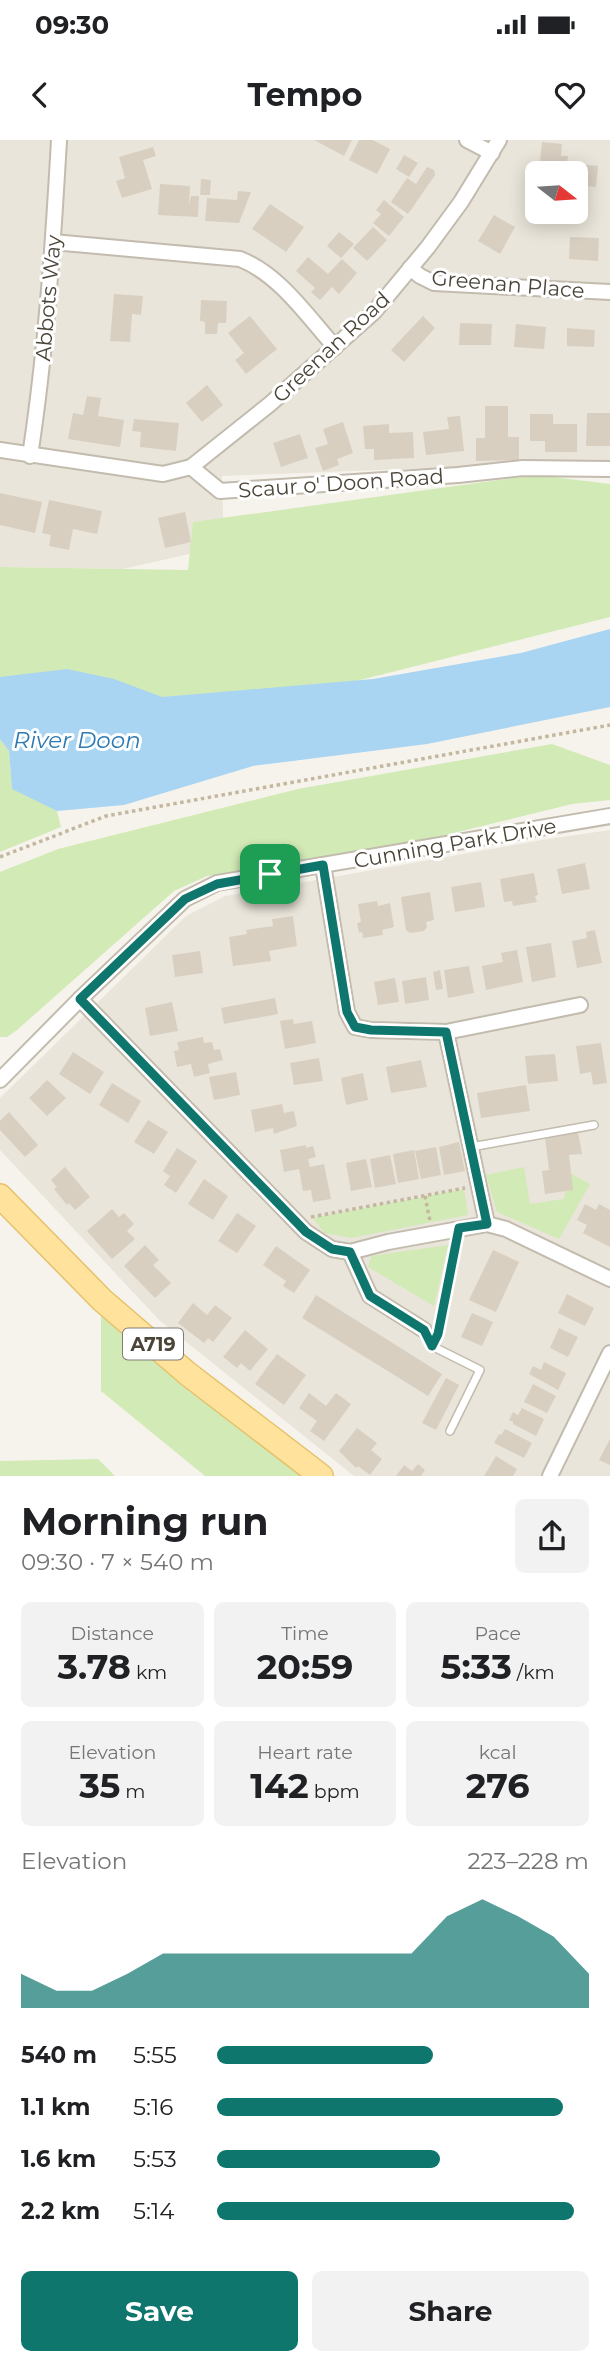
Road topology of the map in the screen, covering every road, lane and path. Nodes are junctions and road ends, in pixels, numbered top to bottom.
1 (59, 140) edge
2 (467, 140) edge
3 (495, 146) edge
4 (54, 242) junction
5 (410, 268) junction
6 (610, 292) edge
7 (335, 347) junction
8 (0, 450) edge
9 (30, 456) junction
10 (191, 467) junction
11 (610, 469) edge
12 (610, 725) edge
13 (610, 816) edge
14 (0, 857) edge
15 (323, 865) junction
16 (80, 999) junction
17 (580, 1005) dead end
18 (446, 1032) junction
19 (0, 1080) edge
20 (594, 1125) dead end
21 (470, 1147) junction
22 (479, 1186) junction
23 (0, 1196) edge
24 (425, 1196) junction
25 (295, 1221) junction
26 (487, 1224) junction
27 (459, 1228) junction
28 (433, 1233) junction
29 (350, 1252) junction
30 (610, 1279) edge
31 (424, 1330) joint
32 (432, 1346) junction
33 (610, 1353) edge
34 (450, 1431) dead end
35 (321, 1476) edge
36 (550, 1476) edge

1 - 4 street, Abbots Way
2 - 3 street
3 - 5 street, Greenan Road
4 - 7 street
4 - 9 street, Abbots Way
5 - 6 street, Greenan Place
5 - 7 street, Greenan Road
7 - 10 street, Greenan Road
8 - 9 street
9 - 10 street
10 - 11 street, Scaur o' Doon Road
12 - 14 path
13 - 15 street, Cunning Park Drive
15 - 16 street, Cunning Park Drive
15 - 18 street
16 - 19 street, Cunning Park Drive
16 - 25 street
17 - 18 street
18 - 21 street
20 - 21 lane
21 - 22 street
22 - 24 path
22 - 26 street
23 - 35 main road, A719
24 - 25 path
24 - 28 path
25 - 29 street
26 - 27 street
26 - 30 street
27 - 28 street
27 - 32 path
28 - 29 street
29 - 31 street
31 - 32 lane
32 - 34 lane
33 - 36 street

